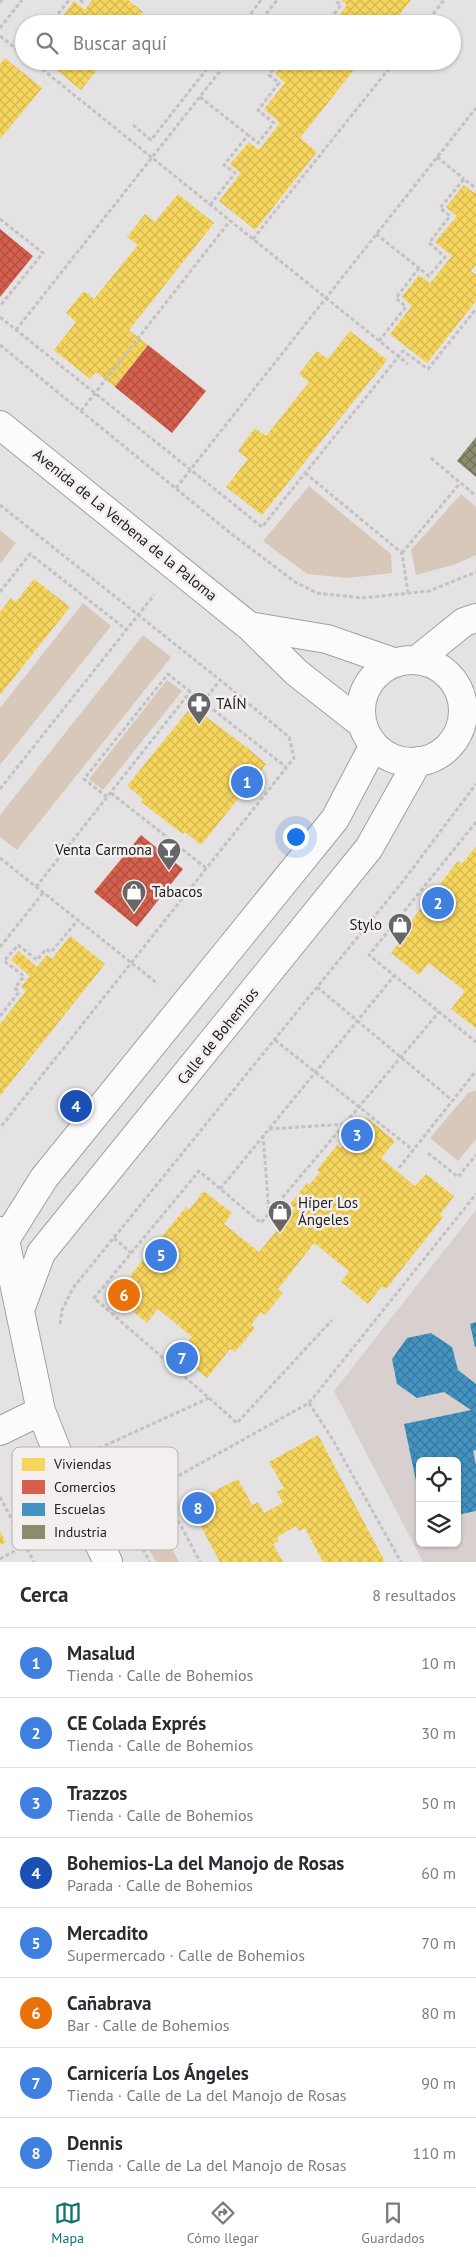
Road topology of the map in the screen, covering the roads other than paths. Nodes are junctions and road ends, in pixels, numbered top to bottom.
1 (0, 425) edge
2 (476, 618) edge
3 (249, 626) junction
4 (407, 661) junction
5 (470, 702) edge
6 (368, 734) junction
7 (418, 761) junction
8 (3, 1235) edge
9 (20, 1310) junction
10 (41, 1411) junction
11 (0, 1431) edge
12 (55, 1447) edge
13 (102, 1550) edge
14 (108, 1562) edge

1 - 3 street, Avenida de La Verbena de la Paloma
2 - 4 street
3 - 4 street, Avenida de La Verbena de la Paloma
3 - 6 street, Avenida de La Verbena de la Paloma
4 - 5 street
4 - 6 street
5 - 7 street
6 - 7 street
6 - 8 street
7 - 9 street, Calle de Bohemios
8 - 9 street
9 - 10 street
10 - 11 street
10 - 12 street
13 - 14 street

